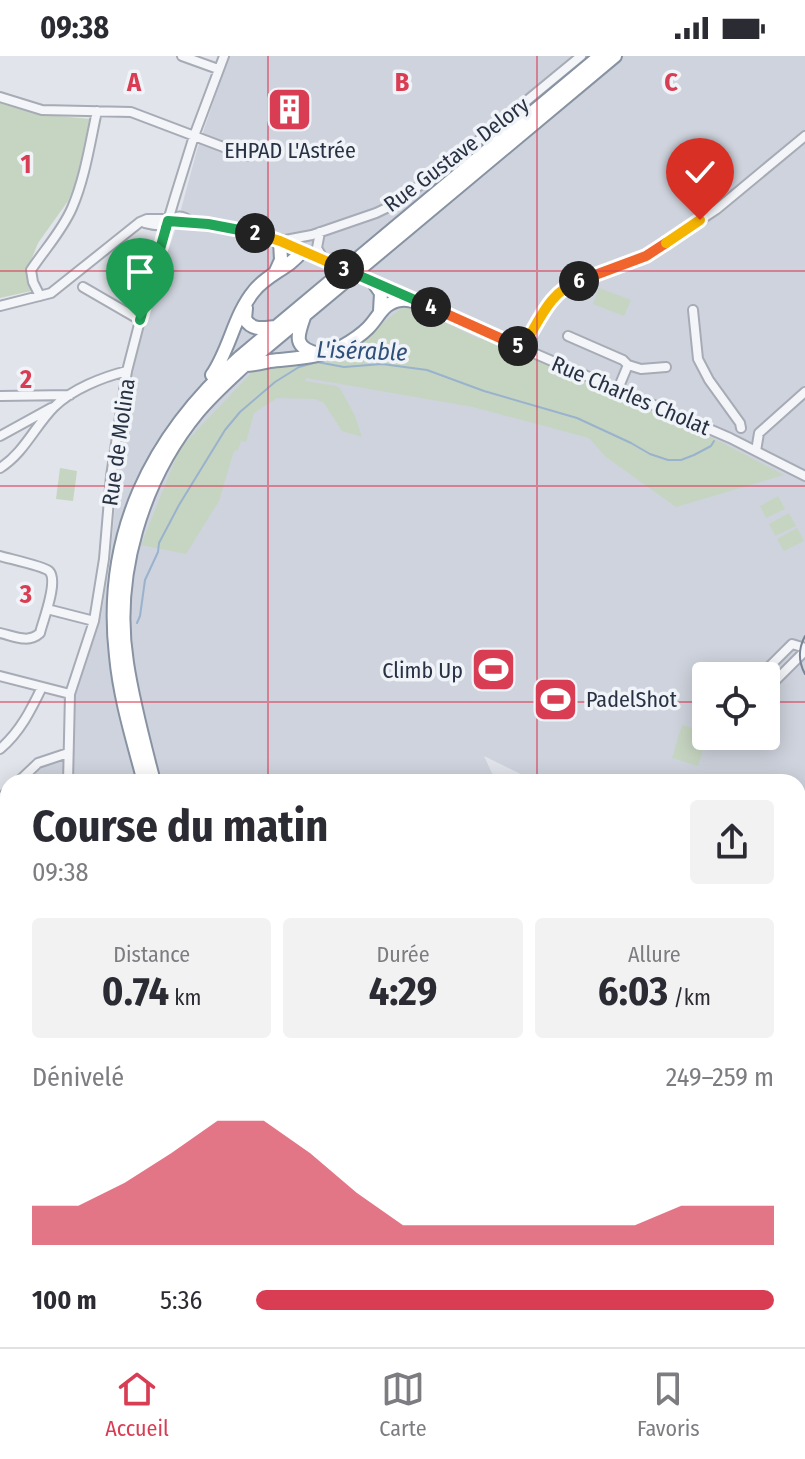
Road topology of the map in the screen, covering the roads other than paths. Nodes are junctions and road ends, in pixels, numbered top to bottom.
1 (182, 56) edge
2 (224, 56) edge
3 (581, 56) edge
4 (600, 56) edge
5 (615, 56) edge
6 (218, 69) junction
7 (0, 97) edge
8 (97, 111) junction
9 (194, 136) junction
10 (805, 136) edge
11 (247, 156) dead end
12 (175, 197) junction
13 (189, 219) junction
14 (168, 221) junction
15 (316, 234) junction
16 (280, 241) junction
17 (302, 251) junction
18 (325, 260) junction
19 (276, 271) junction
20 (370, 282) junction
21 (83, 287) dead end
22 (40, 296) junction
23 (247, 301) junction
24 (425, 304) junction
25 (0, 306) edge
26 (693, 310) dead end
27 (380, 311) junction
28 (305, 314) junction
29 (140, 320) junction
30 (275, 327) junction
31 (568, 336) dead end
32 (522, 348) junction
33 (321, 354) junction
34 (245, 365) junction
35 (628, 365) junction
36 (666, 367) dead end
37 (127, 371) junction
38 (211, 383) junction
39 (618, 389) junction
40 (805, 392) edge
41 (71, 395) junction
42 (0, 396) edge
43 (55, 406) junction
44 (741, 428) junction
45 (759, 433) junction
46 (0, 436) edge
47 (730, 438) junction
48 (756, 451) junction
49 (0, 468) edge
50 (805, 476) edge
51 (0, 556) edge
52 (47, 609) junction
53 (94, 621) junction
54 (0, 633) edge
55 (805, 649) edge
56 (774, 662) edge
57 (780, 675) edge
58 (1, 679) edge
59 (42, 687) junction
60 (70, 694) junction
61 (0, 749) edge
62 (68, 753) junction
63 (26, 774) edge
64 (68, 774) edge
65 (142, 774) edge
66 (152, 774) edge

1 - 6 street
2 - 6 street, Rue de Molina
3 - 15 street, Rue Gustave Delory
4 - 30 highway
5 - 28 highway
6 - 9 street, Rue de Molina
7 - 8 street
8 - 9 street
8 - 22 street
9 - 11 street
9 - 12 street, Rue de Molina
10 - 32 street
12 - 13 street
12 - 14 street, Rue de Molina
13 - 14 street, Rue Charles Cholat
13 - 16 street, Rue Charles Cholat
14 - 22 street, Rue Charles Cholat
14 - 29 street, Rue de Molina
15 - 16 street, Rue Gustave Delory
15 - 17 street
15 - 18 street
16 - 17 street, Rue Charles Cholat
16 - 19 highway
17 - 18 street, Rue Charles Cholat
17 - 19 highway
18 - 20 street, Rue Charles Cholat, bridge
19 - 23 highway
20 - 24 street, Rue Charles Cholat
20 - 27 highway
21 - 29 street
22 - 25 street
23 - 30 highway
23 - 38 highway
24 - 27 highway
24 - 32 street, Rue Charles Cholat
26 - 44 street
27 - 33 highway
28 - 33 highway
28 - 34 highway
29 - 37 street, Rue de Molina
30 - 38 highway
31 - 35 street
32 - 39 street, Rue Charles Cholat
33 - 34 highway
34 - 66 highway
35 - 36 street
35 - 39 street
37 - 41 street
37 - 53 street, Rue de Molina
38 - 65 highway
39 - 47 street, Rue Charles Cholat
40 - 45 street
41 - 42 street
41 - 43 street
43 - 46 street
43 - 49 street
44 - 45 street
44 - 47 street
45 - 48 street
47 - 48 street, Rue Charles Cholat
48 - 50 street, Rue Charles Cholat
51 - 52 street
52 - 53 street
52 - 54 street
53 - 60 street, Rue de Molina
55 - 56 street
55 - 57 street
58 - 59 street
59 - 60 street
59 - 61 street
60 - 62 street, Rue de Molina
62 - 63 street
62 - 64 street, Rue de Molina

